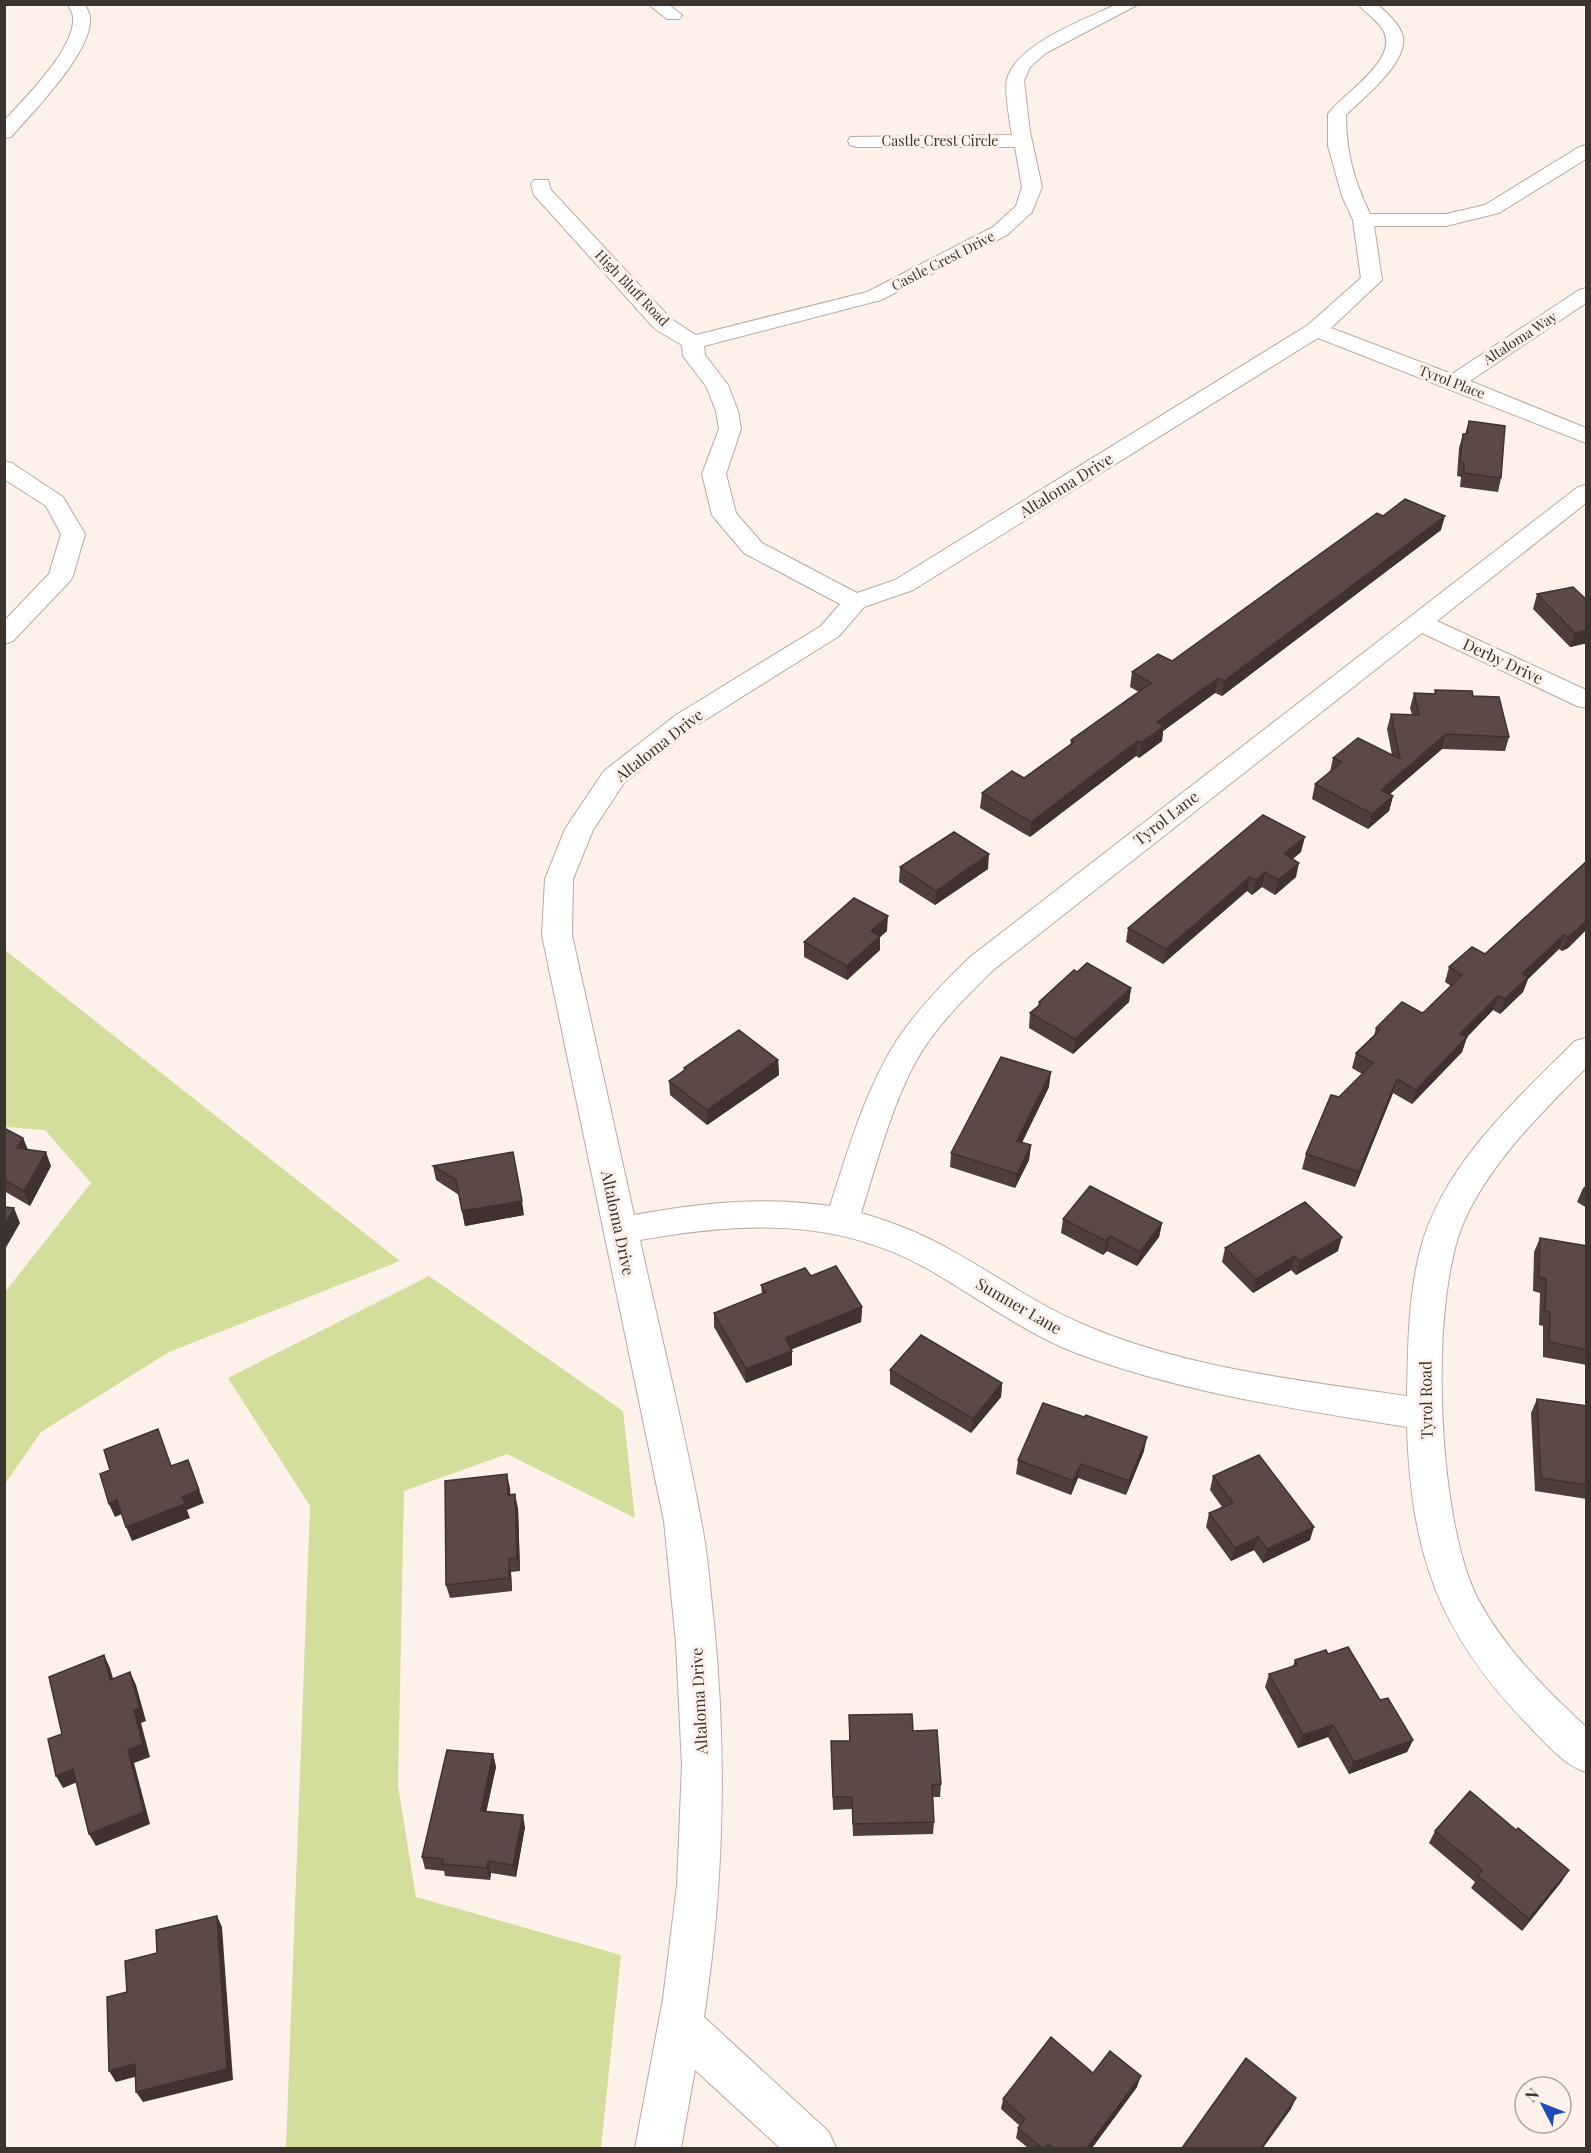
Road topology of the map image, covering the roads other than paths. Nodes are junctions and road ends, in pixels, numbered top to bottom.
1 (76, 4) edge
2 (656, 4) edge
3 (1131, 4) edge
4 (1366, 4) edge
5 (673, 15) dead end
6 (4, 133) edge
7 (857, 141) dead end
8 (1022, 141) junction
9 (1587, 151) edge
10 (541, 184) dead end
11 (1363, 220) junction
12 (1587, 294) edge
13 (1316, 330) junction
14 (693, 342) junction
15 (1454, 382) junction
16 (1587, 435) edge
17 (4, 468) edge
18 (1587, 492) edge
19 (855, 602) junction
20 (1419, 622) junction
21 (4, 636) edge
22 (1587, 700) edge
23 (1587, 1049) edge
24 (842, 1221) junction
25 (619, 1231) junction
26 (1424, 1414) junction
27 (1587, 1753) edge
28 (682, 2027) junction
29 (658, 2148) edge
30 (813, 2148) edge

1 - 6 street
2 - 5 street
3 - 8 street, Castle Crest Drive
4 - 11 street, Altaloma Drive
7 - 8 street, Castle Crest Circle
8 - 14 street, Castle Crest Drive
9 - 11 street
10 - 14 street, High Bluff Road
11 - 13 street, Altaloma Drive
12 - 15 street, Altaloma Way
13 - 15 street, Tyrol Place
13 - 19 street, Altaloma Drive
14 - 19 street
15 - 16 street, Tyrol Place
17 - 21 street
18 - 20 street, Tyrol Lane
19 - 25 street, Altaloma Drive
20 - 22 street, Derby Drive
20 - 24 street, Tyrol Lane
23 - 26 street, Tyrol Road
24 - 25 street, Sumner Lane
24 - 26 street, Sumner Lane
25 - 28 street, Altaloma Drive
26 - 27 street, Tyrol Road
28 - 29 street, Altaloma Drive
28 - 30 street

